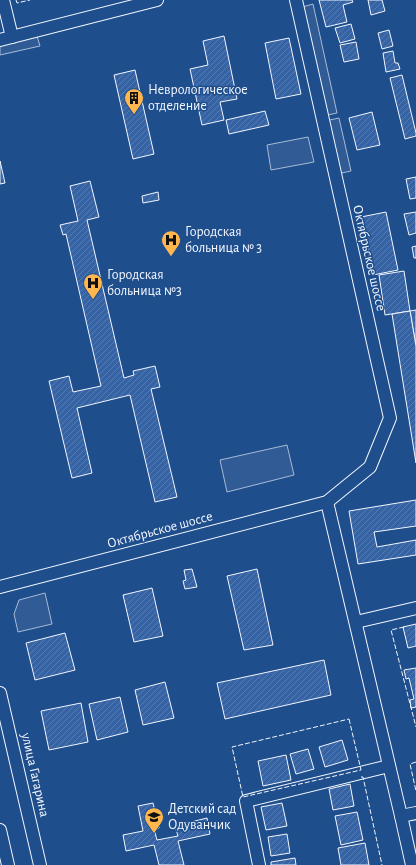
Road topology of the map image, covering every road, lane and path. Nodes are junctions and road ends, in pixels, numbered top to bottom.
1 (3, 0) edge
2 (157, 0) edge
3 (296, 0) edge
4 (131, 3) edge
5 (6, 39) edge
6 (327, 502) junction
7 (0, 587) edge
8 (416, 608) edge
9 (356, 622) junction
10 (0, 693) edge
11 (389, 766) junction
12 (416, 813) edge
13 (401, 816) junction
14 (0, 830) edge
15 (8, 865) edge
16 (40, 865) edge
17 (259, 865) edge
18 (412, 865) edge

1 - 5 street
2 - 4 street
3 - 6 street, Октябрьское шоссе
4 - 5 street
6 - 7 street, Октябрьское шоссе
6 - 9 street
8 - 9 street
9 - 11 street
10 - 16 street, улица Гагарина
11 - 13 street
11 - 17 street
12 - 13 street
13 - 18 street
14 - 15 street

